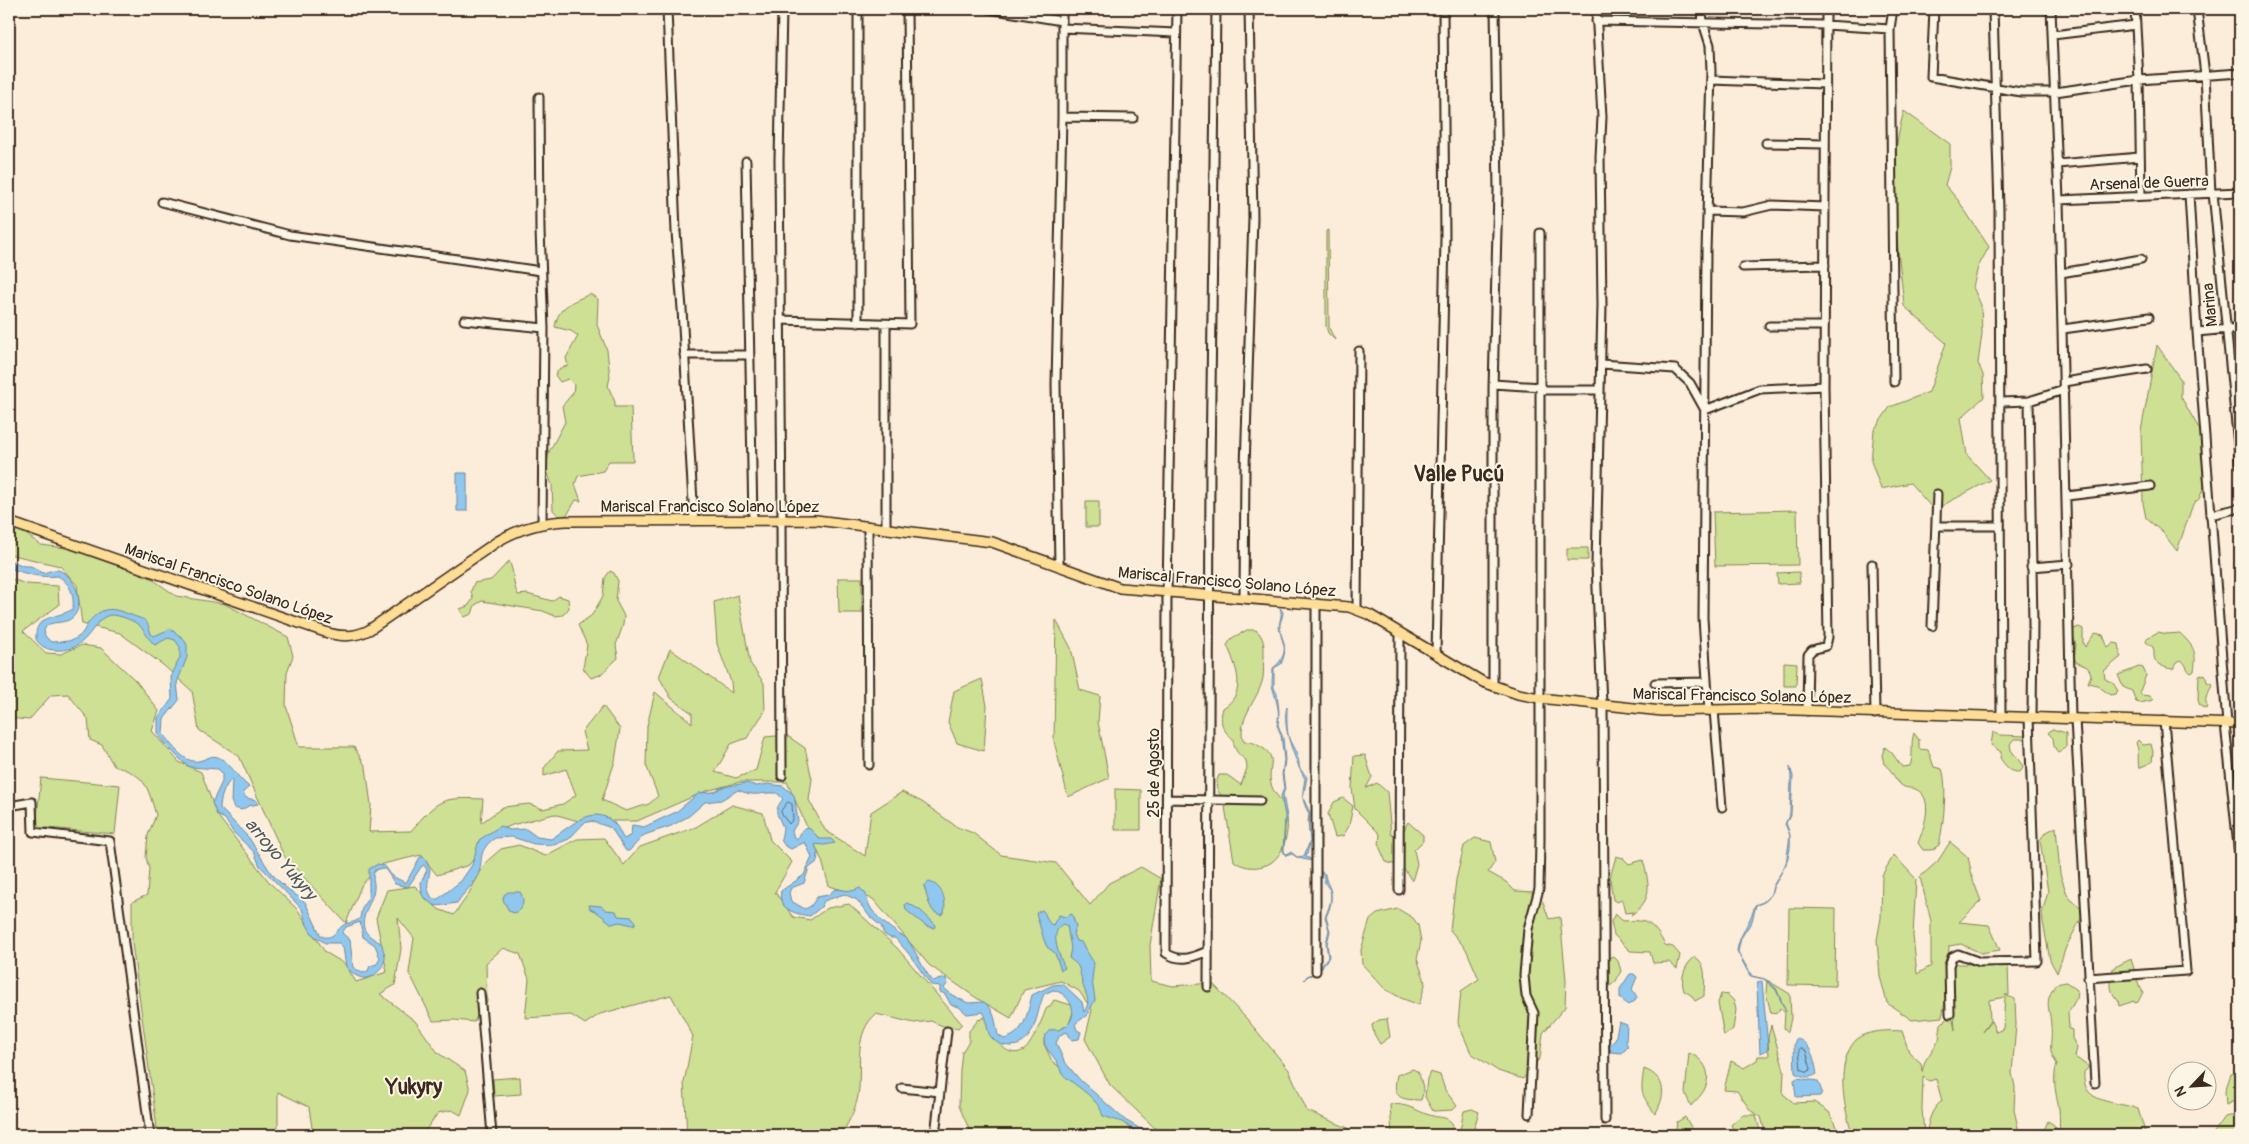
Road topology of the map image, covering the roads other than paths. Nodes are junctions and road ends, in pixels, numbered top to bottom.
1 (667, 9) edge
2 (782, 9) edge
3 (858, 9) edge
4 (907, 9) edge
5 (989, 9) edge
6 (1062, 9) edge
7 (1177, 9) edge
8 (1216, 9) edge
9 (1249, 9) edge
10 (1443, 9) edge
11 (1495, 9) edge
12 (1596, 9) edge
13 (1702, 9) edge
14 (1826, 9) edge
15 (1893, 9) edge
16 (1934, 9) edge
17 (1993, 9) edge
18 (2051, 9) edge
19 (2136, 9) edge
20 (2197, 9) edge
21 (1596, 21) junction
22 (1703, 23) junction
23 (1062, 24) junction
24 (1826, 25) junction
25 (2136, 25) junction
26 (1890, 29) junction
27 (1176, 33) junction
28 (2053, 35) junction
29 (2240, 73) edge
30 (2205, 75) junction
31 (1711, 80) junction
32 (2139, 80) junction
33 (1826, 84) junction
34 (1997, 88) junction
35 (2054, 92) junction
36 (539, 97) dead end
37 (1062, 117) junction
38 (1133, 118) dead end
39 (1766, 144) dead end
40 (1825, 144) junction
41 (2140, 156) junction
42 (746, 161) dead end
43 (2057, 164) junction
44 (2240, 192) edge
45 (2212, 193) junction
46 (2189, 194) junction
47 (2141, 196) junction
48 (2059, 200) junction
49 (162, 202) dead end
50 (1825, 207) junction
51 (1707, 211) junction
52 (1540, 233) dead end
53 (2141, 259) dead end
54 (1824, 265) junction
55 (1743, 267) dead end
56 (541, 271) junction
57 (2061, 273) junction
58 (2149, 317) dead end
59 (464, 320) dead end
60 (781, 320) junction
61 (858, 323) junction
62 (886, 324) junction
63 (1769, 326) dead end
64 (1824, 326) junction
65 (544, 328) junction
66 (2240, 328) edge
67 (2063, 329) junction
68 (2226, 329) junction
69 (2196, 332) junction
70 (1359, 351) dead end
71 (748, 354) junction
72 (684, 355) junction
73 (1601, 364) junction
74 (2147, 369) dead end
75 (1894, 382) dead end
76 (2064, 382) junction
77 (1493, 384) junction
78 (1824, 386) junction
79 (1542, 388) junction
80 (1600, 390) junction
81 (2064, 390) junction
82 (2029, 401) junction
83 (2001, 402) junction
84 (1705, 410) junction
85 (2240, 465) edge
86 (2150, 486) dead end
87 (1937, 494) dead end
88 (2067, 496) junction
89 (2240, 508) edge
90 (2210, 515) junction
91 (753, 519) junction
92 (781, 519) junction
93 (694, 520) junction
94 (9, 522) edge
95 (542, 524) junction
96 (868, 526) junction
97 (1936, 526) junction
98 (2000, 526) junction
99 (886, 529) junction
100 (1872, 564) dead end
101 (2069, 564) junction
102 (1059, 566) junction
103 (2031, 567) junction
104 (1167, 593) junction
105 (1208, 595) junction
106 (1244, 598) junction
107 (1316, 603) junction
108 (1357, 609) junction
109 (1932, 626) dead end
110 (1400, 633) junction
111 (1436, 654) junction
112 (1707, 682) junction
113 (1655, 683) dead end
114 (1493, 686) junction
115 (1539, 698) junction
116 (1602, 705) junction
117 (1711, 710) junction
118 (1807, 711) junction
119 (1875, 714) junction
120 (2001, 717) junction
121 (2031, 717) junction
122 (2073, 719) junction
123 (2164, 721) junction
124 (2226, 724) junction
125 (2240, 724) edge
126 (869, 765) dead end
127 (782, 776) dead end
128 (1167, 799) junction
129 (1208, 800) junction
130 (1260, 801) dead end
131 (9, 806) edge
132 (1722, 807) dead end
133 (2240, 865) edge
134 (1399, 890) dead end
135 (1208, 951) junction
136 (1316, 971) dead end
137 (2088, 978) junction
138 (1208, 986) dead end
139 (480, 992) dead end
140 (1950, 1014) dead end
141 (947, 1031) dead end
142 (2095, 1083) dead end
143 (902, 1088) dead end
144 (940, 1092) junction
145 (1529, 1114) dead end
146 (1605, 1120) dead end
147 (150, 1135) edge
148 (492, 1135) edge
149 (935, 1135) edge

1 - 72 street
2 - 60 street
3 - 61 street
4 - 62 street
5 - 23 street
6 - 23 street
7 - 27 street, 25 de Agosto
8 - 105 street
9 - 106 street
10 - 111 street
11 - 77 street
12 - 21 street
13 - 22 street
14 - 24 street
15 - 26 street
16 - 34 street
17 - 34 street
18 - 28 street
19 - 25 street
20 - 30 street, Marina
21 - 22 street
21 - 73 street
22 - 24 street
22 - 31 street
23 - 27 street
23 - 37 street
24 - 26 street
24 - 33 street
25 - 28 street
25 - 32 street
26 - 75 street
27 - 104 street, 25 de Agosto
28 - 35 street
29 - 30 street
30 - 32 street
30 - 45 street, Marina
31 - 33 street
31 - 51 street
32 - 35 street
32 - 41 street
33 - 40 street
34 - 35 street
34 - 83 street
35 - 43 street
36 - 56 street
37 - 38 street
37 - 102 street
39 - 40 street
40 - 50 street
41 - 43 street
41 - 47 street
42 - 71 street
43 - 48 street
44 - 45 street, Arsenal de Guerra
45 - 46 street, Arsenal de Guerra
45 - 68 street, Marina
46 - 47 street, Arsenal de Guerra
46 - 69 street
47 - 48 street, Arsenal de Guerra
48 - 57 street
49 - 56 street
50 - 51 street
50 - 54 street
51 - 84 street
52 - 79 street
53 - 57 street
54 - 55 street
54 - 64 street
56 - 65 street
57 - 67 street
58 - 67 street
59 - 65 street
60 - 61 street
60 - 92 street
61 - 62 street
62 - 99 street
63 - 64 street
64 - 78 street
65 - 95 street
66 - 68 street
67 - 76 street
68 - 69 street
68 - 85 street, Marina
69 - 90 street
70 - 108 street
71 - 72 street
71 - 91 street
72 - 93 street
73 - 80 street
73 - 84 street
74 - 76 street
76 - 81 street
77 - 79 street
77 - 114 street
78 - 84 street
78 - 118 street
79 - 80 street
79 - 115 street
80 - 116 street
81 - 82 street
81 - 88 street
82 - 83 street
82 - 103 street
83 - 98 street
84 - 112 street
86 - 88 street
87 - 97 street
88 - 101 street
89 - 90 street
90 - 124 street
91 - 92 main road, Mariscal Francisco Solano López
91 - 93 main road, Mariscal Francisco Solano López
92 - 96 main road, Mariscal Francisco Solano López
92 - 127 street
93 - 95 main road, Mariscal Francisco Solano López
94 - 95 main road, Mariscal Francisco Solano López
96 - 99 main road, Mariscal Francisco Solano López
96 - 126 street
97 - 98 street
97 - 109 street
98 - 120 street
99 - 102 main road, Mariscal Francisco Solano López
100 - 119 street
101 - 103 street
101 - 122 street
102 - 104 main road, Mariscal Francisco Solano López
103 - 121 street
104 - 105 main road, Mariscal Francisco Solano López
104 - 128 street, 25 de Agosto
105 - 106 main road, Mariscal Francisco Solano López
105 - 129 street
106 - 107 main road, Mariscal Francisco Solano López
107 - 108 main road, Mariscal Francisco Solano López
107 - 136 street
108 - 110 main road, Mariscal Francisco Solano López
110 - 111 main road, Mariscal Francisco Solano López
110 - 134 street
111 - 114 main road, Mariscal Francisco Solano López
112 - 113 street
112 - 117 street
114 - 115 main road, Mariscal Francisco Solano López
115 - 116 main road, Mariscal Francisco Solano López
115 - 145 street
116 - 117 main road, Mariscal Francisco Solano López
116 - 146 street
117 - 118 main road, Mariscal Francisco Solano López
117 - 132 street
118 - 119 main road, Mariscal Francisco Solano López
119 - 120 main road, Mariscal Francisco Solano López
120 - 121 main road, Mariscal Francisco Solano López
121 - 122 main road, Mariscal Francisco Solano López
121 - 140 street
122 - 123 main road, Mariscal Francisco Solano López
122 - 137 street
123 - 124 main road, Mariscal Francisco Solano López
123 - 137 street
124 - 125 main road, Mariscal Francisco Solano López
124 - 133 street
128 - 129 street
128 - 135 street, 25 de Agosto
129 - 130 street
129 - 135 street
131 - 147 street
135 - 138 street
137 - 142 street
139 - 148 street
141 - 144 street
143 - 144 street
144 - 149 street

